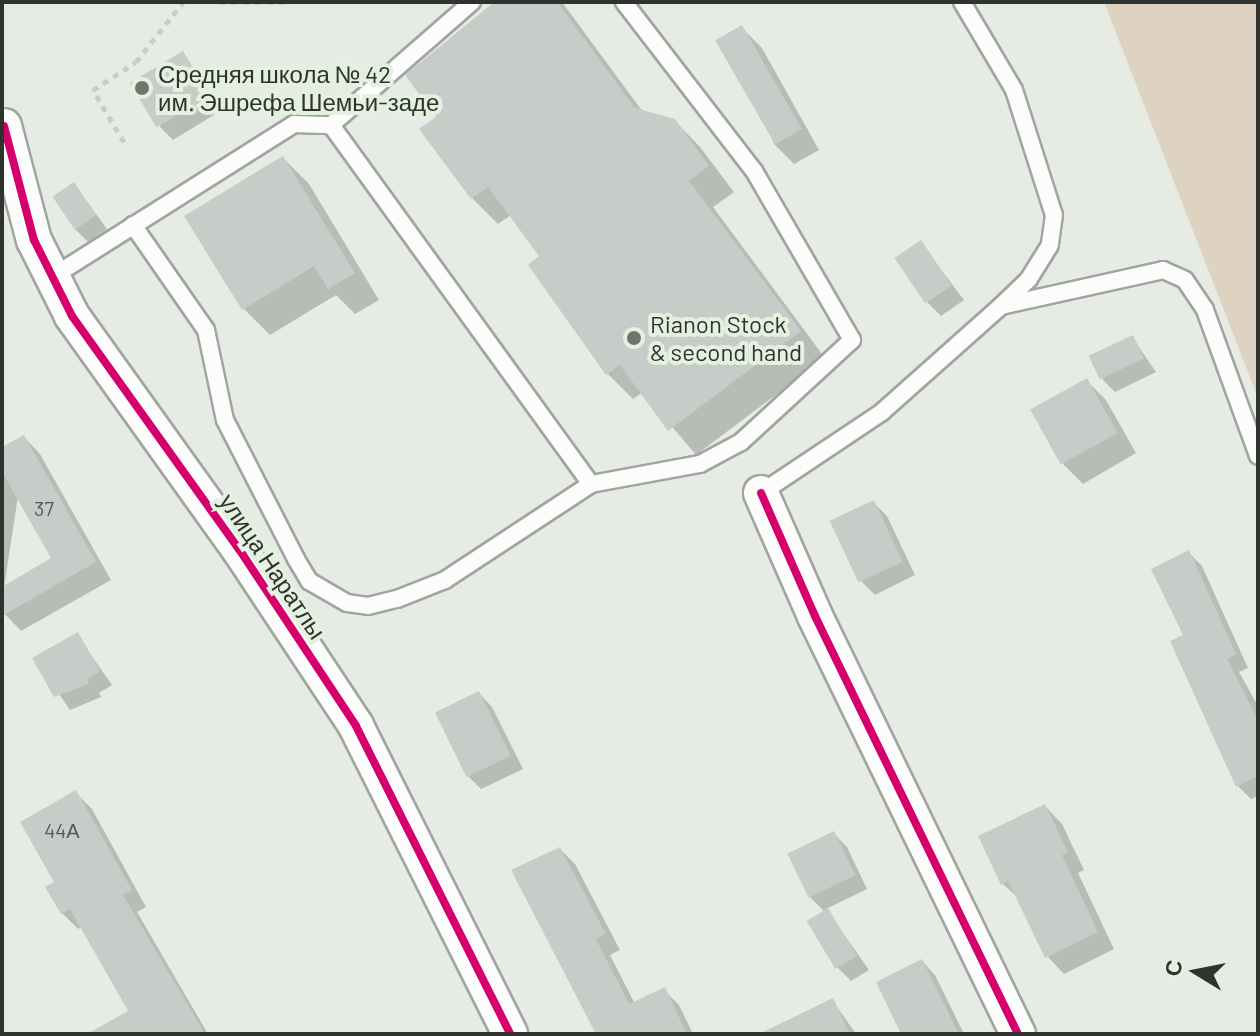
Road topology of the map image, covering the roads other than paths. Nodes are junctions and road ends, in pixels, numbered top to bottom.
1 (472, 2) edge
2 (624, 2) edge
3 (962, 2) edge
4 (3, 124) edge
5 (331, 125) junction
6 (133, 225) junction
7 (52, 277) junction
8 (1001, 306) junction
9 (1258, 456) edge
10 (591, 484) junction
11 (761, 493) joint
12 (510, 1034) edge
13 (1018, 1034) edge

1 - 5 lane
2 - 10 lane
3 - 8 lane
4 - 7 street, улица Наратлы
5 - 6 lane
5 - 10 lane
6 - 7 lane
6 - 10 lane
7 - 12 street, улица Наратлы
8 - 9 lane
8 - 11 lane
11 - 13 street

